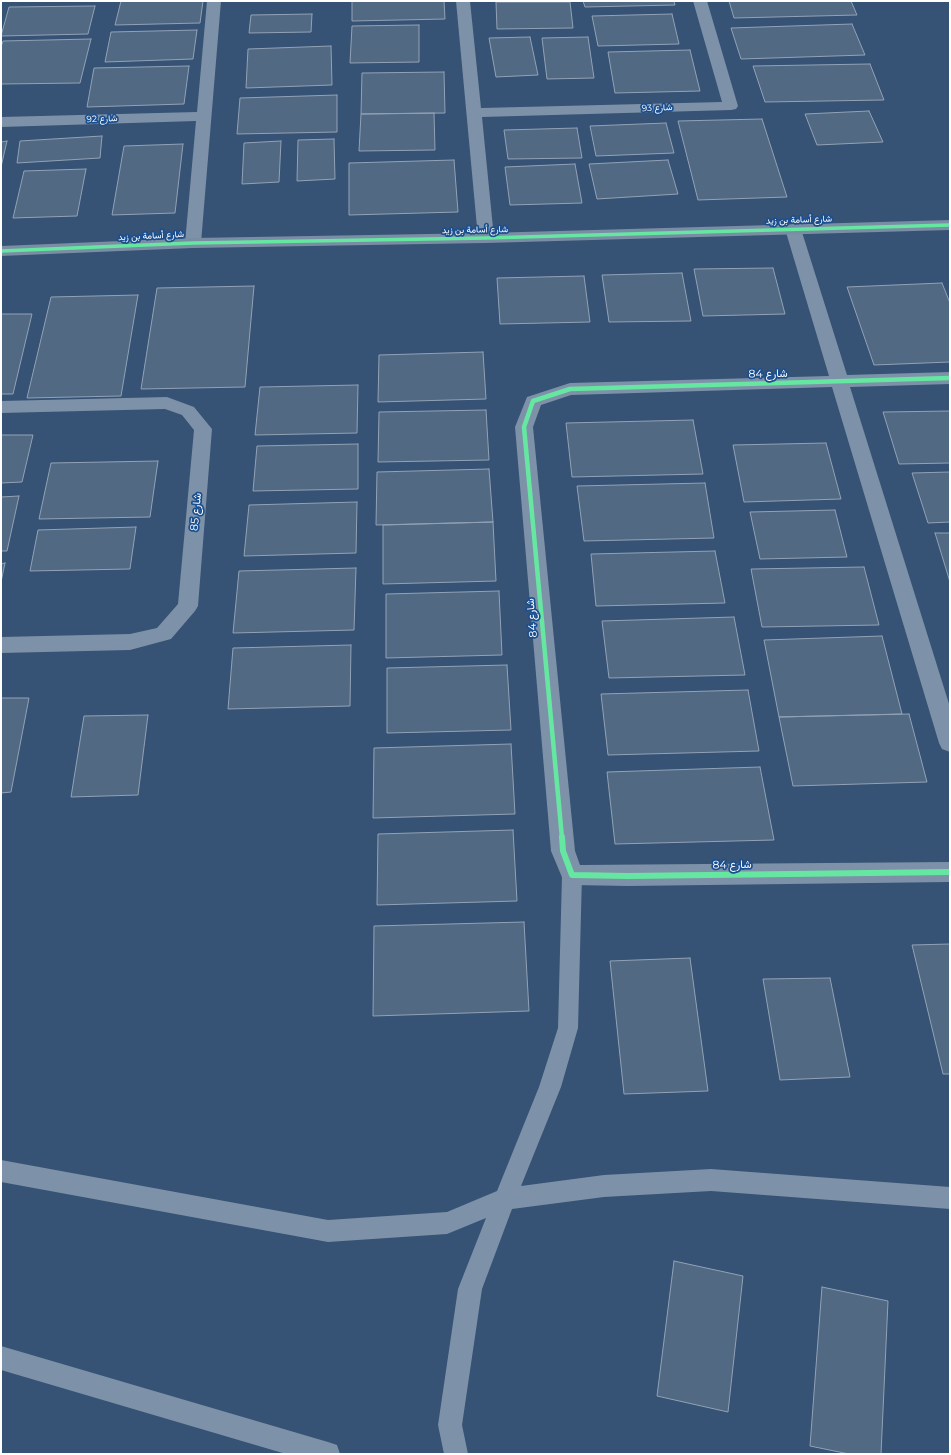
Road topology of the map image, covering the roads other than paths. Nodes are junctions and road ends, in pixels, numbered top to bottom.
1 (214, 1) edge
2 (463, 1) edge
3 (700, 1) edge
4 (474, 113) junction
5 (203, 116) junction
6 (1, 122) edge
7 (950, 225) edge
8 (793, 228) junction
9 (486, 238) junction
10 (193, 243) junction
11 (1, 251) edge
12 (950, 378) edge
13 (841, 382) junction
14 (1, 407) edge
15 (1, 645) edge
16 (950, 743) edge
17 (950, 872) edge
18 (572, 875) junction
19 (1, 1171) edge
20 (950, 1198) edge
21 (505, 1199) junction
22 (1, 1358) edge
23 (328, 1454) edge
24 (456, 1454) edge

1 - 5 street
2 - 4 street
3 - 4 street, شارع 93
4 - 9 street
5 - 6 street, شارع 92
5 - 10 street
7 - 8 street, شارع أسامة بن زيد
8 - 9 street, شارع أسامة بن زيد
8 - 13 street
9 - 10 street, شارع أسامة بن زيد
10 - 11 street, شارع أسامة بن زيد
12 - 13 street, شارع 84
13 - 16 street
13 - 18 street, شارع 84
14 - 15 street, شارع 85
17 - 18 street, شارع 84
18 - 21 lane
19 - 21 lane
20 - 21 lane
21 - 24 lane
22 - 23 lane

